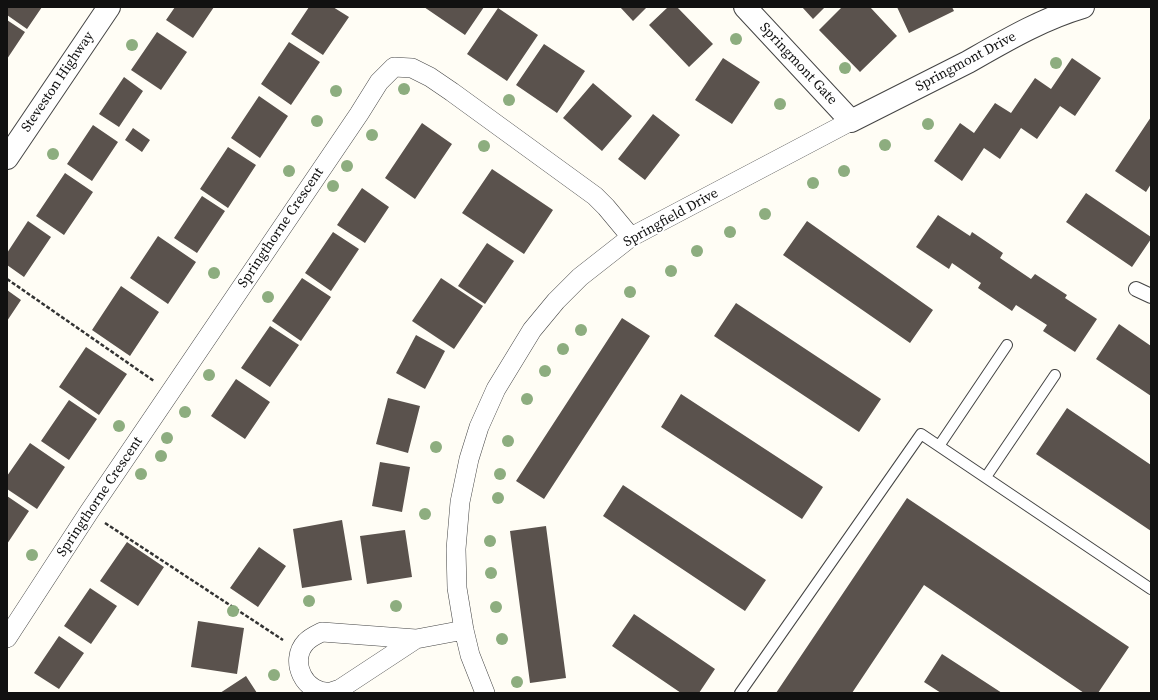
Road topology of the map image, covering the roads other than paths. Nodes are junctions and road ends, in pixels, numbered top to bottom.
1 (109, 7) edge
2 (745, 7) edge
3 (1083, 7) edge
4 (851, 121) junction
5 (7, 158) edge
6 (631, 237) junction
7 (1136, 289) dead end
8 (1151, 296) edge
9 (1007, 345) dead end
10 (1055, 375) dead end
11 (939, 446) junction
12 (986, 477) junction
13 (1151, 589) edge
14 (464, 630) junction
15 (7, 638) edge
16 (416, 639) junction
17 (485, 693) edge
18 (740, 693) edge

1 - 5 street, Steveston Highway
2 - 4 street, Springmont Gate
3 - 4 street, Springmont Drive
4 - 6 street, Springfield Drive
6 - 14 street, Springfield Drive
6 - 15 street, Springthorne Crescent
7 - 8 street
9 - 11 lane
10 - 12 lane
11 - 12 lane
11 - 18 lane
12 - 13 lane
14 - 16 street
14 - 17 street, Springfield Drive
16 - 16 street

